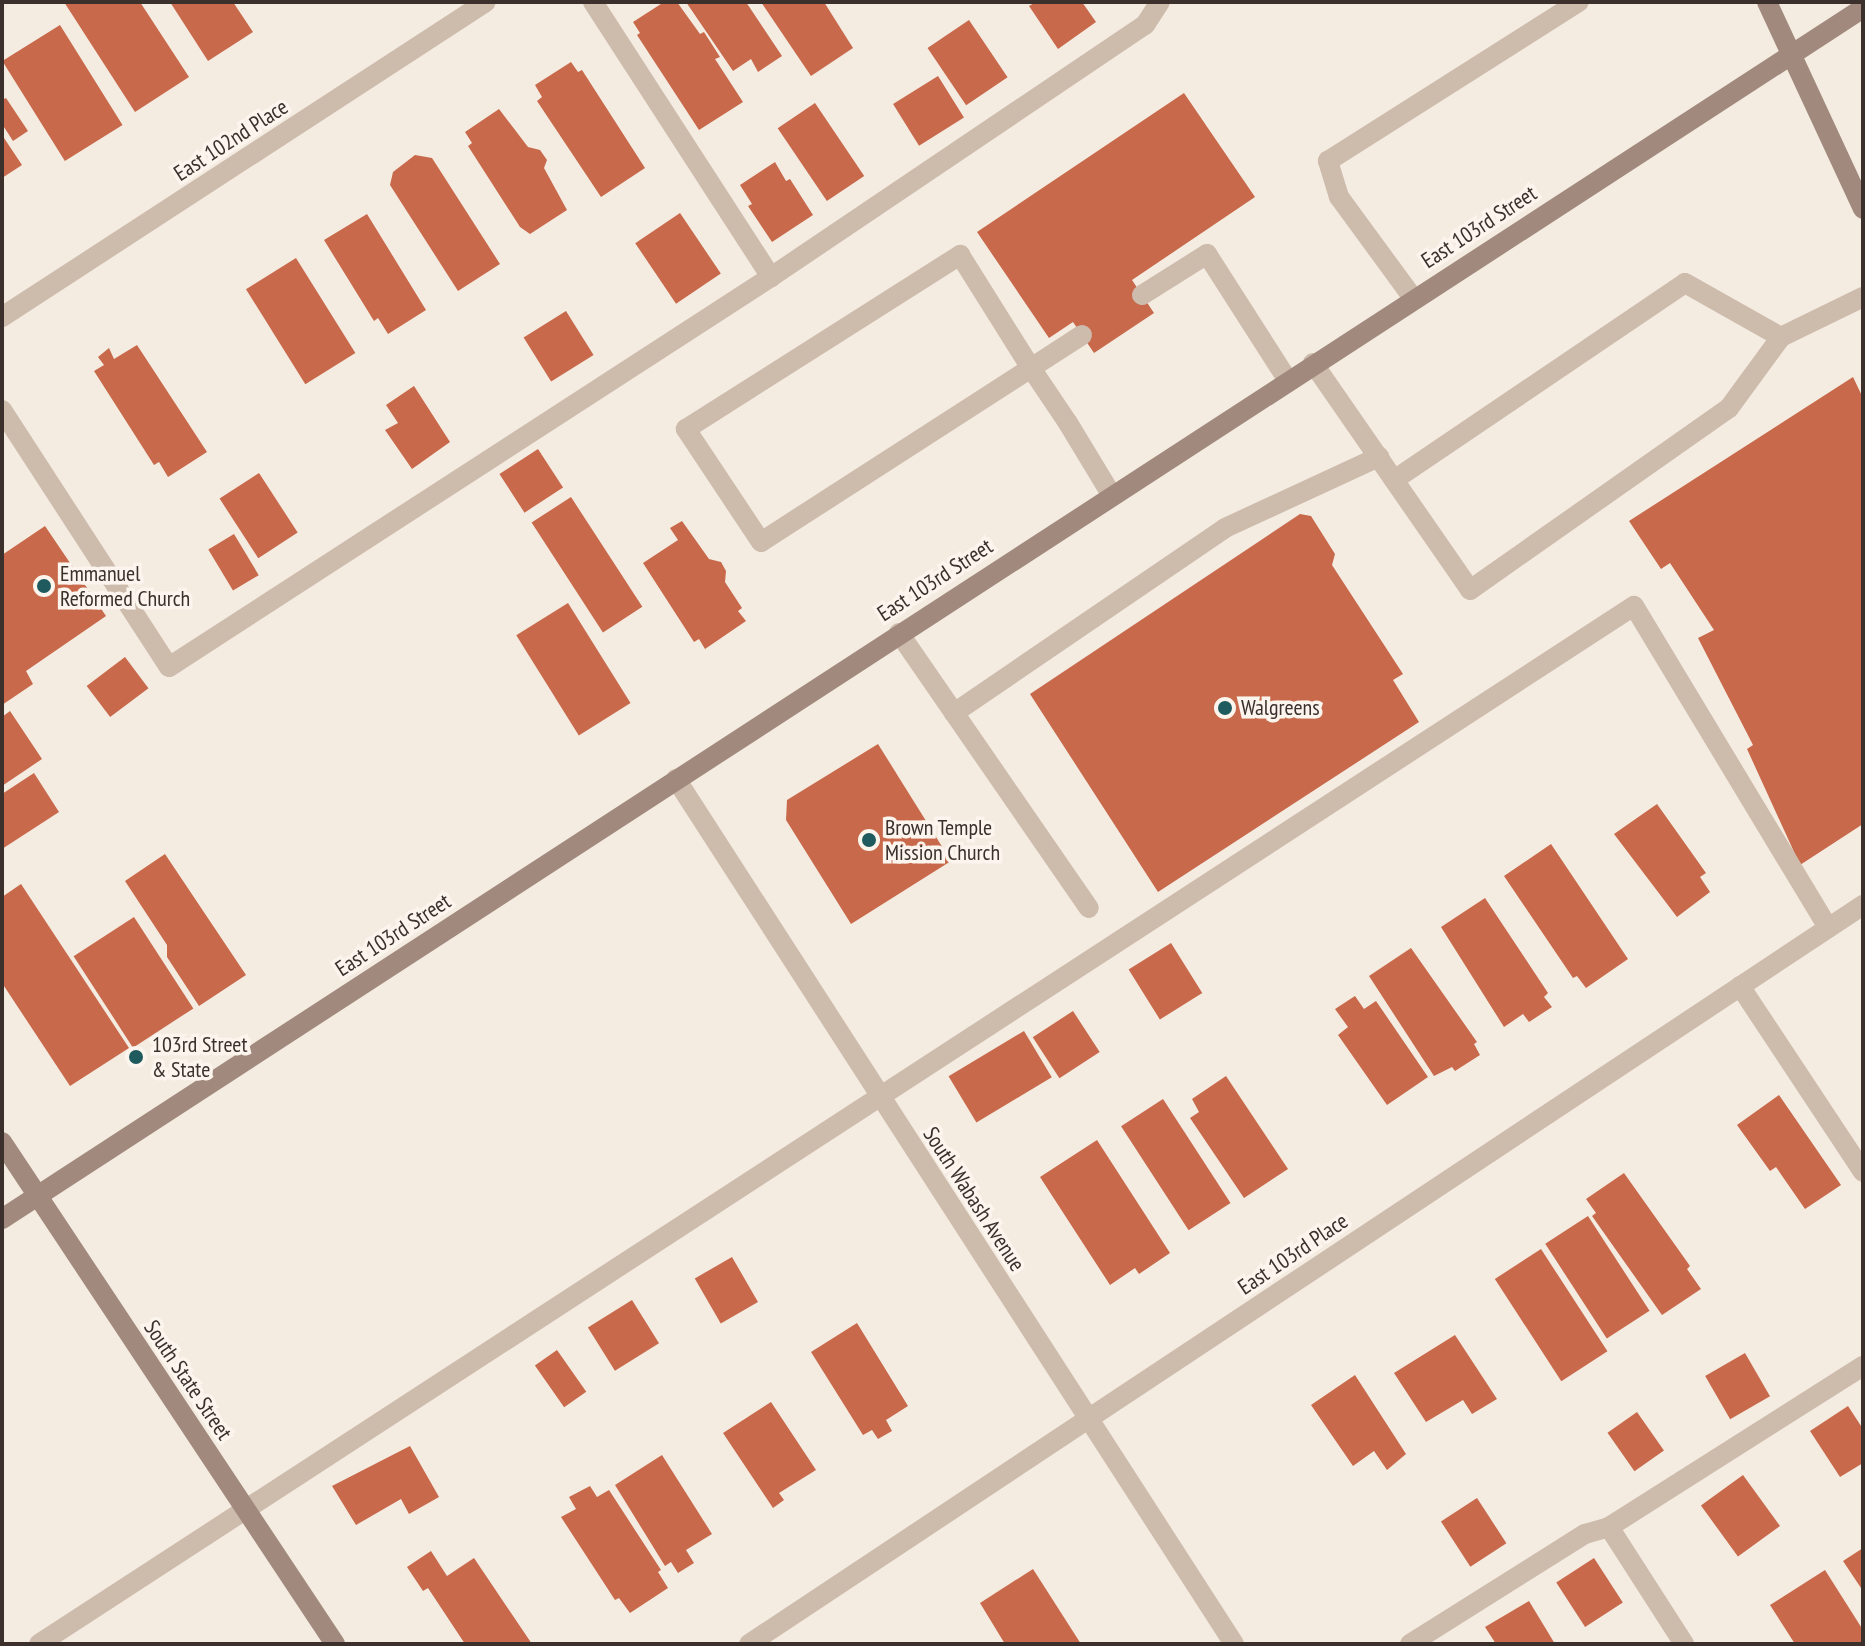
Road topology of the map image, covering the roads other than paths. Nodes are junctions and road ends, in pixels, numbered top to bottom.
1 (486, 2) edge
2 (593, 2) edge
3 (1160, 2) edge
4 (1579, 2) edge
5 (1767, 2) edge
6 (1863, 8) edge
7 (1791, 54) junction
8 (1863, 209) edge
9 (771, 277) junction
10 (1142, 295) dead end
11 (1863, 297) edge
12 (1413, 298) junction
13 (2, 317) edge
14 (1082, 335) dead end
15 (1781, 337) junction
16 (1313, 363) junction
17 (1031, 368) junction
18 (1287, 379) junction
19 (2, 410) edge
20 (1379, 457) junction
21 (1394, 480) junction
22 (1111, 494) junction
23 (899, 633) junction
24 (954, 713) junction
25 (676, 779) junction
26 (1863, 905) edge
27 (1089, 908) dead end
28 (1828, 928) junction
29 (1740, 986) junction
30 (880, 1097) junction
31 (2, 1142) edge
32 (1863, 1172) edge
33 (36, 1196) junction
34 (2, 1219) edge
35 (1863, 1366) edge
36 (1087, 1420) junction
37 (245, 1509) junction
38 (1609, 1527) junction
39 (39, 1644) edge
40 (335, 1644) edge
41 (749, 1644) edge
42 (1234, 1644) edge
43 (1410, 1644) edge
44 (1684, 1644) edge

1 - 13 street, East 102nd Place
2 - 9 street
3 - 9 street
4 - 12 street
5 - 7 main road
6 - 7 main road, East 103rd Street
7 - 8 main road
7 - 12 main road, East 103rd Street
9 - 19 street
10 - 18 street
11 - 15 street
12 - 16 main road, East 103rd Street
14 - 17 street
15 - 21 street
15 - 21 street
16 - 18 main road, East 103rd Street
16 - 20 street
17 - 17 street
17 - 22 street
18 - 22 main road, East 103rd Street
20 - 21 street
20 - 24 street
22 - 23 main road, East 103rd Street
23 - 24 street
23 - 25 main road, East 103rd Street
24 - 27 street
25 - 30 street, South Wabash Avenue
25 - 33 main road, East 103rd Street
26 - 28 street, East 103rd Place
28 - 29 street, East 103rd Place
28 - 30 street
29 - 32 street
29 - 36 street, East 103rd Place
30 - 36 street, South Wabash Avenue
30 - 37 street
31 - 33 main road, South State Street
33 - 34 main road, East 103rd Street
33 - 37 main road, South State Street
35 - 38 street
36 - 41 street, East 103rd Place
36 - 42 street, South Wabash Avenue
37 - 39 street
37 - 40 main road, South State Street
38 - 43 street
38 - 44 street

